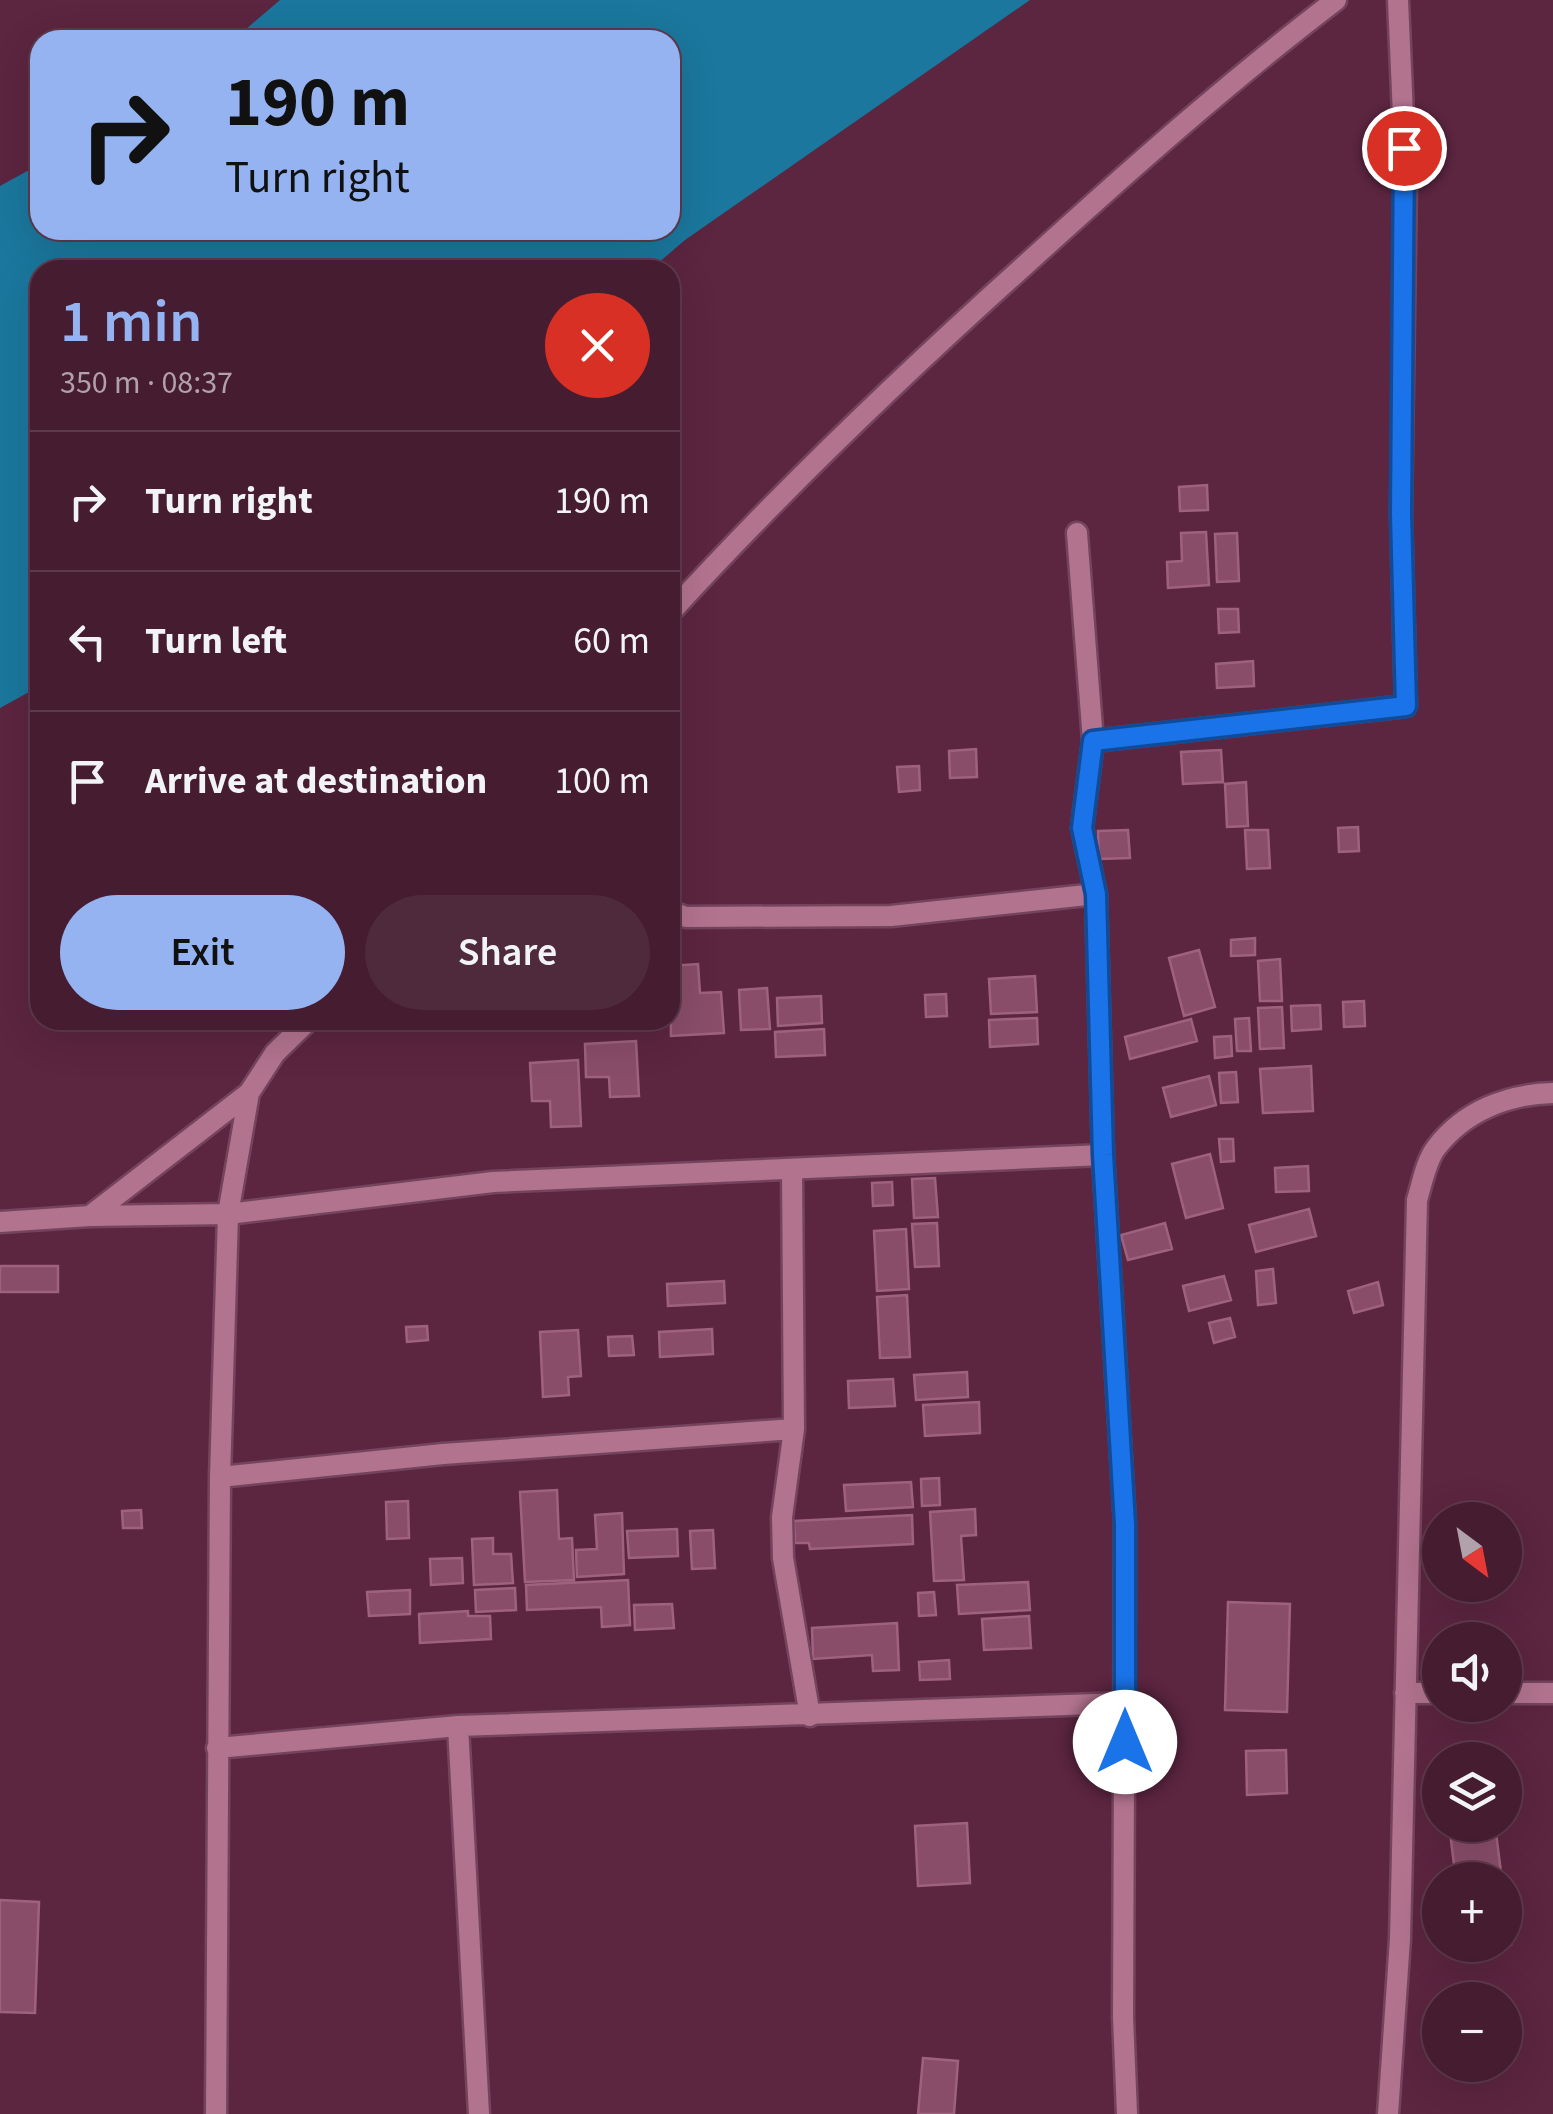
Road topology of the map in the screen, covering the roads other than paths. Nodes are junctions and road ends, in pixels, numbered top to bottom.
1 (1336, 0) edge
2 (1398, 0) edge
3 (1076, 533) dead end
4 (680, 603) edge
5 (1093, 741) junction
6 (1096, 894) junction
7 (680, 915) edge
8 (298, 1030) edge
9 (1553, 1092) edge
10 (249, 1094) junction
11 (1103, 1155) junction
12 (792, 1170) junction
13 (228, 1214) junction
14 (90, 1216) junction
15 (0, 1222) edge
16 (794, 1430) junction
17 (220, 1477) junction
18 (1406, 1693) junction
19 (1422, 1693) edge
20 (1522, 1693) edge
21 (1553, 1693) edge
22 (1125, 1703) junction
23 (810, 1716) junction
24 (458, 1726) junction
25 (218, 1748) junction
26 (216, 2114) edge
27 (479, 2114) edge
28 (1127, 2114) edge
29 (1388, 2114) edge

1 - 4 street
2 - 5 street
3 - 5 street
5 - 6 street
6 - 7 street
6 - 11 street
8 - 10 street
9 - 18 street
10 - 13 street
10 - 14 street
11 - 12 street
11 - 22 street
12 - 13 street
12 - 16 street
13 - 14 street
13 - 17 street
14 - 15 street
16 - 17 street
16 - 23 street
17 - 25 street
18 - 19 street
18 - 29 street
20 - 21 street
22 - 23 street
22 - 28 street
23 - 24 street
24 - 25 street
24 - 27 street
25 - 26 street

